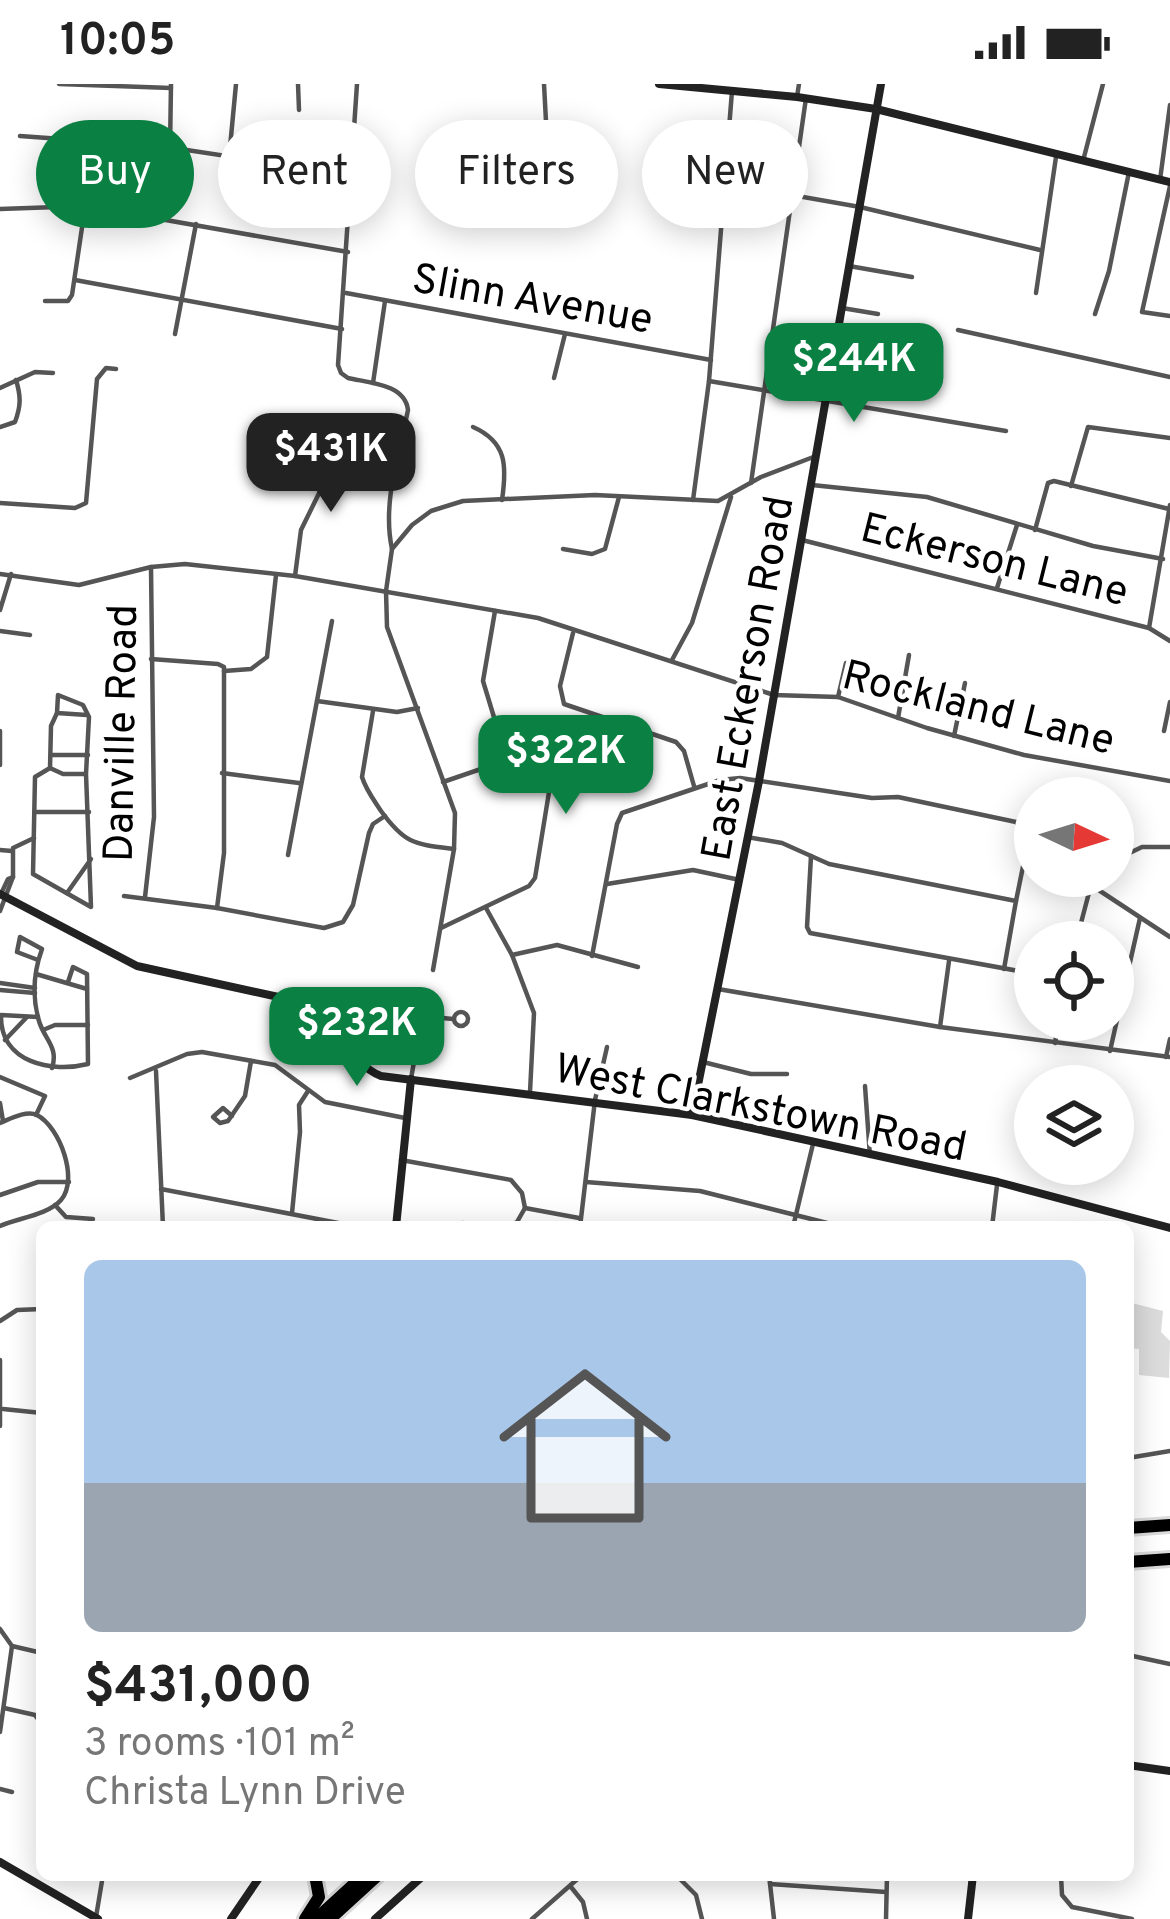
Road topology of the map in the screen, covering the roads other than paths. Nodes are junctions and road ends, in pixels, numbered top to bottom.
1 (58, 84) edge
2 (236, 84) edge
3 (298, 84) edge
4 (357, 84) edge
5 (544, 84) edge
6 (659, 84) edge
7 (799, 84) edge
8 (881, 84) edge
9 (1103, 84) edge
10 (171, 86) edge
11 (729, 88) edge
12 (801, 98) junction
13 (1170, 105) edge
14 (876, 109) junction
15 (299, 110) dead end
16 (170, 120) edge
17 (233, 120) edge
18 (355, 120) edge
19 (546, 120) edge
20 (727, 120) edge
21 (799, 120) edge
22 (20, 136) dead end
23 (36, 137) edge
24 (1057, 154) junction
25 (1083, 161) junction
26 (1129, 172) junction
27 (1167, 183) edge
28 (808, 198) edge
29 (860, 207) junction
30 (36, 208) edge
31 (0, 209) edge
32 (196, 224) joint
33 (83, 228) edge
34 (350, 228) edge
35 (721, 228) edge
36 (785, 228) edge
37 (1040, 250) junction
38 (348, 252) junction
39 (849, 266) junction
40 (912, 277) dead end
41 (75, 280) junction
42 (346, 292) junction
43 (1036, 293) dead end
44 (181, 300) junction
45 (45, 301) dead end
46 (385, 301) junction
47 (842, 308) junction
48 (878, 314) dead end
49 (1095, 314) dead end
50 (1170, 316) edge
51 (342, 328) junction
52 (958, 331) dead end
53 (175, 334) dead end
54 (565, 334) junction
55 (711, 360) junction
56 (116, 369) dead end
57 (53, 373) dead end
58 (1170, 377) edge
59 (554, 378) dead end
60 (16, 380) junction
61 (709, 381) junction
62 (373, 383) junction
63 (0, 388) edge
64 (762, 391) junction
65 (825, 400) junction
66 (0, 427) edge
67 (473, 427) dead end
68 (1006, 431) dead end
69 (1170, 437) edge
70 (331, 445) dead end
71 (302, 448) dead end
72 (327, 455) junction
73 (816, 456) junction
74 (751, 483) junction
75 (812, 485) junction
76 (1071, 486) junction
77 (619, 497) junction
78 (731, 497) junction
79 (502, 500) junction
80 (693, 500) junction
81 (0, 502) edge
82 (1170, 507) edge
83 (1017, 525) junction
84 (1035, 530) junction
85 (802, 540) junction
86 (392, 549) junction
87 (563, 549) dead end
88 (1162, 559) junction
89 (151, 567) junction
90 (1161, 570) junction
91 (1170, 572) edge
92 (0, 574) edge
93 (11, 574) junction
94 (277, 575) junction
95 (295, 576) junction
96 (997, 588) junction
97 (386, 591) junction
98 (0, 610) edge
99 (495, 610) junction
100 (332, 621) dead end
101 (1149, 628) junction
102 (0, 631) edge
103 (573, 633) junction
104 (30, 635) dead end
105 (1170, 641) edge
106 (909, 656) dead end
107 (151, 659) junction
108 (671, 660) junction
109 (846, 663) dead end
110 (224, 671) junction
111 (58, 681) dead end
112 (965, 683) dead end
113 (58, 695) junction
114 (774, 695) junction
115 (838, 697) junction
116 (317, 701) junction
117 (1170, 702) edge
118 (418, 708) junction
119 (373, 711) junction
120 (57, 713) junction
121 (1169, 713) edge
122 (89, 715) junction
123 (898, 718) junction
124 (0, 731) edge
125 (1164, 731) dead end
126 (954, 736) junction
127 (89, 754) junction
128 (52, 755) junction
129 (507, 760) junction
130 (0, 765) edge
131 (50, 768) junction
132 (222, 773) junction
133 (86, 774) junction
134 (759, 781) junction
135 (1170, 781) edge
136 (443, 782) junction
137 (300, 784) junction
138 (695, 788) junction
139 (35, 812) junction
140 (89, 812) junction
141 (385, 816) junction
142 (747, 837) junction
143 (34, 838) junction
144 (1170, 848) edge
145 (454, 849) junction
146 (0, 850) edge
147 (12, 850) junction
148 (1134, 851) edge
149 (288, 855) dead end
150 (92, 856) junction
151 (811, 856) junction
152 (740, 880) junction
153 (607, 884) junction
154 (67, 893) junction
155 (2, 895) edge
156 (124, 896) dead end
157 (1109, 897) edge
158 (145, 899) junction
159 (1016, 901) junction
160 (217, 908) junction
161 (486, 908) junction
162 (0, 911) edge
163 (1140, 918) junction
164 (441, 928) junction
165 (1170, 937) edge
166 (512, 955) junction
167 (592, 956) junction
168 (38, 960) junction
169 (949, 961) junction
170 (638, 968) dead end
171 (1004, 969) junction
172 (433, 970) dead end
173 (1014, 971) edge
174 (35, 974) junction
175 (68, 982) junction
176 (0, 987) edge
177 (718, 988) junction
178 (87, 989) junction
179 (35, 990) junction
180 (370, 1003) dead end
181 (28, 1016) junction
182 (38, 1017) junction
183 (425, 1018) junction
184 (453, 1019) dead end
185 (88, 1024) junction
186 (940, 1027) junction
187 (43, 1030) junction
188 (1170, 1039) edge
189 (5, 1040) junction
190 (1055, 1043) joint
191 (607, 1047) dead end
192 (1110, 1051) junction
193 (1168, 1057) edge
194 (251, 1061) junction
195 (703, 1062) junction
196 (52, 1068) junction
197 (155, 1068) junction
198 (787, 1074) dead end
199 (0, 1077) edge
200 (130, 1078) dead end
201 (411, 1079) junction
202 (865, 1086) dead end
203 (308, 1090) junction
204 (530, 1092) junction
205 (596, 1100) junction
206 (0, 1102) edge
207 (692, 1114) junction
208 (36, 1115) junction
209 (232, 1116) dead end
210 (405, 1118) junction
211 (1, 1119) edge
212 (813, 1144) junction
213 (870, 1156) junction
214 (401, 1160) junction
215 (69, 1181) junction
216 (586, 1182) junction
217 (998, 1182) junction
218 (161, 1189) junction
219 (0, 1195) edge
220 (55, 1205) junction
221 (525, 1208) junction
222 (292, 1213) junction
223 (798, 1216) junction
224 (1114, 1216) junction
225 (581, 1218) junction
226 (93, 1219) dead end
227 (163, 1221) edge
228 (330, 1221) edge
229 (396, 1221) edge
230 (518, 1221) edge
231 (581, 1221) edge
232 (796, 1221) edge
233 (818, 1221) edge
234 (993, 1221) edge
235 (1113, 1221) edge
236 (0, 1226) edge
237 (1170, 1228) edge
238 (36, 1309) edge
239 (0, 1321) edge
240 (0, 1360) edge
241 (2, 1409) edge
242 (36, 1412) edge
243 (0, 1426) edge
244 (1170, 1451) edge
245 (1134, 1457) edge
246 (1170, 1525) edge
247 (1134, 1528) edge
248 (1170, 1559) edge
249 (1134, 1562) edge
250 (0, 1629) edge
251 (12, 1646) junction
252 (36, 1652) edge
253 (1134, 1656) edge
254 (1170, 1664) edge
255 (4, 1708) junction
256 (36, 1716) edge
257 (0, 1732) edge
258 (1134, 1766) edge
259 (1170, 1771) edge
260 (0, 1790) edge
261 (12, 1792) dead end
262 (0, 1862) edge
263 (102, 1881) edge
264 (257, 1881) edge
265 (317, 1881) edge
266 (357, 1881) edge
267 (371, 1881) edge
268 (417, 1881) edge
269 (576, 1881) edge
270 (682, 1881) edge
271 (770, 1881) edge
272 (887, 1881) edge
273 (973, 1881) edge
274 (1061, 1881) edge
275 (770, 1884) junction
276 (571, 1887) junction
277 (886, 1892) junction
278 (233, 1917) edge
279 (96, 1919) edge
280 (305, 1919) edge
281 (316, 1919) edge
282 (329, 1919) edge
283 (375, 1919) edge
284 (532, 1919) edge
285 (587, 1919) edge
286 (702, 1919) edge
287 (774, 1919) edge
288 (886, 1919) edge
289 (968, 1919) edge
290 (1132, 1919) edge

1 - 10 street
2 - 17 street
3 - 15 street
4 - 18 street
5 - 19 street
6 - 11 street
7 - 12 street
8 - 14 street, East Eckerson Road
9 - 25 street
10 - 16 street
11 - 12 street
11 - 20 street
12 - 14 street
12 - 21 street
13 - 27 street
14 - 24 street
14 - 29 street, East Eckerson Road
22 - 23 street
24 - 25 street
24 - 37 street
25 - 26 street
26 - 27 street
26 - 49 street
27 - 50 street
28 - 29 street
29 - 37 street
29 - 39 street, East Eckerson Road
30 - 31 street
32 - 38 street
32 - 44 street
33 - 41 street
34 - 38 street
35 - 55 street
36 - 64 street
37 - 43 street
38 - 42 street
39 - 40 street
39 - 47 street, East Eckerson Road
41 - 44 street
41 - 45 street
42 - 46 street, Slinn Avenue
42 - 51 street
44 - 51 street
44 - 53 street
46 - 54 street, Slinn Avenue
46 - 62 street
47 - 48 street
47 - 65 street, East Eckerson Road
51 - 62 street
52 - 58 street
54 - 55 street, Slinn Avenue
54 - 59 street
55 - 61 street
56 - 81 street
57 - 60 street
60 - 63 street
60 - 66 street
61 - 64 street
61 - 80 street
62 - 86 street
64 - 65 street
64 - 74 street
65 - 68 street
65 - 73 street, East Eckerson Road
67 - 79 street
69 - 76 street
70 - 72 street
71 - 72 street
72 - 95 street
73 - 74 street
73 - 75 street, East Eckerson Road
74 - 78 street
75 - 83 street
75 - 85 street, East Eckerson Road
76 - 82 street
76 - 84 street
77 - 79 street
77 - 80 street
77 - 87 street
78 - 80 street
78 - 108 street
79 - 86 street
82 - 88 street
83 - 84 street
83 - 96 street
84 - 88 street
85 - 96 street, Eckerson Lane
85 - 114 street, East Eckerson Road
86 - 97 street
88 - 90 street
89 - 93 street, Rockland Lane
89 - 94 street, Rockland Lane
89 - 107 street, Danville Road
90 - 91 street
90 - 101 street
92 - 93 street, Rockland Lane
93 - 98 street
94 - 95 street, Rockland Lane
94 - 110 street
95 - 97 street, Rockland Lane
96 - 101 street, Eckerson Lane
97 - 99 street, Rockland Lane
97 - 118 street
99 - 103 street, Rockland Lane
99 - 129 street
100 - 116 street
101 - 105 street, Eckerson Lane
102 - 104 street
103 - 108 street, Rockland Lane
103 - 138 street
106 - 123 street
107 - 110 street
107 - 158 street, Danville Road
108 - 114 street, Rockland Lane
109 - 115 street
110 - 132 street
111 - 113 street
112 - 126 street
113 - 120 street
113 - 122 street
114 - 115 street, Rockland Lane
114 - 134 street, East Eckerson Road
115 - 123 street, Rockland Lane
116 - 119 street
116 - 137 street
117 - 121 street
118 - 119 street
118 - 136 street
119 - 141 street
120 - 122 street
120 - 128 street
121 - 125 street
122 - 127 street
123 - 126 street, Rockland Lane
124 - 130 street
126 - 135 street, Rockland Lane
127 - 128 street
127 - 133 street
128 - 131 street
129 - 136 street
129 - 161 street
131 - 133 street
131 - 139 street
132 - 137 street
132 - 160 street
133 - 140 street
134 - 138 street
134 - 142 street, East Eckerson Road
134 - 159 street
136 - 145 street
137 - 149 street
138 - 153 street
139 - 140 street
139 - 143 street
140 - 150 street
141 - 145 street
141 - 160 street
142 - 151 street
142 - 152 street, East Eckerson Road
143 - 147 street
143 - 154 street
144 - 148 street
145 - 164 street
146 - 147 street
147 - 155 street
150 - 154 street
150 - 154 street
151 - 159 street
151 - 169 street
152 - 153 street
152 - 177 street, East Eckerson Road
153 - 167 street
155 - 162 street
155 - 201 street, West Clarkstown Road
156 - 158 street
157 - 163 street
158 - 160 street
159 - 171 street
161 - 164 street
161 - 166 street
163 - 165 street
163 - 192 street
164 - 172 street
166 - 167 street
166 - 204 street
167 - 170 street
168 - 168 street
168 - 174 street
169 - 171 street
169 - 186 street
171 - 173 street
174 - 175 street
174 - 179 street
175 - 178 street
175 - 178 street
176 - 179 street
177 - 186 street
177 - 195 street, East Eckerson Road
178 - 185 street
179 - 182 street
180 - 183 street
181 - 182 street
181 - 189 street
181 - 189 street
182 - 187 street
183 - 184 street
183 - 201 street
185 - 187 street
185 - 196 street
186 - 190 street
187 - 196 street
188 - 193 street
189 - 196 street
190 - 192 street
191 - 205 street
192 - 193 street
194 - 197 street
194 - 203 street
194 - 209 street
195 - 198 street
195 - 207 street, East Eckerson Road
197 - 200 street
197 - 218 street
199 - 208 street
201 - 204 street, West Clarkstown Road
201 - 210 street
202 - 213 street
203 - 210 street
203 - 222 street
204 - 205 street, West Clarkstown Road
205 - 207 street, West Clarkstown Road
205 - 216 street
206 - 211 street
207 - 212 street, West Clarkstown Road
208 - 211 street
208 - 215 street
210 - 214 street
212 - 213 street, West Clarkstown Road
212 - 223 street
213 - 217 street, West Clarkstown Road
214 - 221 street
214 - 229 street
215 - 219 street
215 - 220 street
216 - 223 street
216 - 225 street
217 - 224 street, West Clarkstown Road
217 - 234 street
218 - 222 street
218 - 227 street
220 - 226 street
220 - 236 street
221 - 225 street
221 - 230 street
222 - 228 street
223 - 232 street
223 - 233 street
224 - 235 street
224 - 237 street, West Clarkstown Road
225 - 231 street
238 - 239 street
240 - 241 street
241 - 242 street
241 - 243 street
244 - 245 street
246 - 247 highway
248 - 249 highway
250 - 251 street
251 - 252 street
251 - 255 street
253 - 254 street
255 - 256 street
255 - 257 street
258 - 259 street
260 - 261 street
262 - 279 street
263 - 279 street
264 - 278 street
265 - 280 highway
266 - 281 highway
267 - 282 highway
268 - 283 street
269 - 276 street
270 - 286 street
271 - 275 street
272 - 277 street
273 - 289 street
274 - 290 street
275 - 277 street
275 - 287 street
276 - 284 street
276 - 285 street
277 - 288 street

